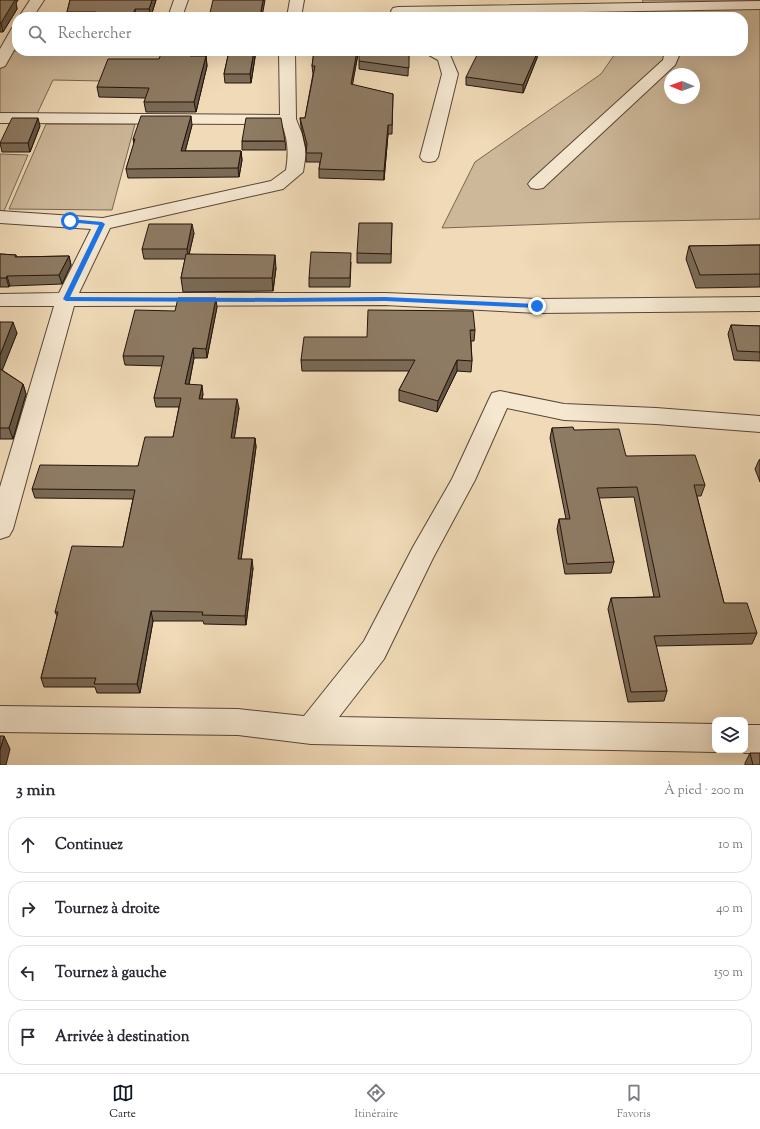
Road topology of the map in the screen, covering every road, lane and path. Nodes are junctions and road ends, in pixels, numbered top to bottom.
1 (37, 0) edge
2 (182, 0) edge
3 (297, 0) edge
4 (760, 5) edge
5 (399, 9) edge
6 (29, 12) edge
7 (177, 12) edge
8 (295, 12) edge
9 (684, 12) edge
10 (8, 47) edge
11 (287, 56) edge
12 (441, 56) edge
13 (672, 56) edge
14 (0, 63) edge
15 (0, 118) edge
16 (288, 119) junction
17 (429, 157) dead end
18 (537, 184) dead end
19 (0, 216) edge
20 (102, 224) junction
21 (66, 299) junction
22 (0, 300) edge
23 (760, 304) edge
24 (760, 424) edge
25 (9, 466) edge
26 (0, 529) edge
27 (0, 719) edge
28 (311, 730) junction
29 (712, 738) edge
30 (748, 739) edge
31 (760, 739) edge

1 - 6 street
2 - 7 street
3 - 8 street
4 - 9 street
5 - 9 street
10 - 14 street
11 - 16 street
12 - 17 street
13 - 18 street
15 - 16 street
16 - 20 street
19 - 20 street
20 - 21 street
21 - 22 street
21 - 23 street
21 - 25 street
24 - 28 street
25 - 26 street
27 - 28 street
28 - 29 street
30 - 31 street

